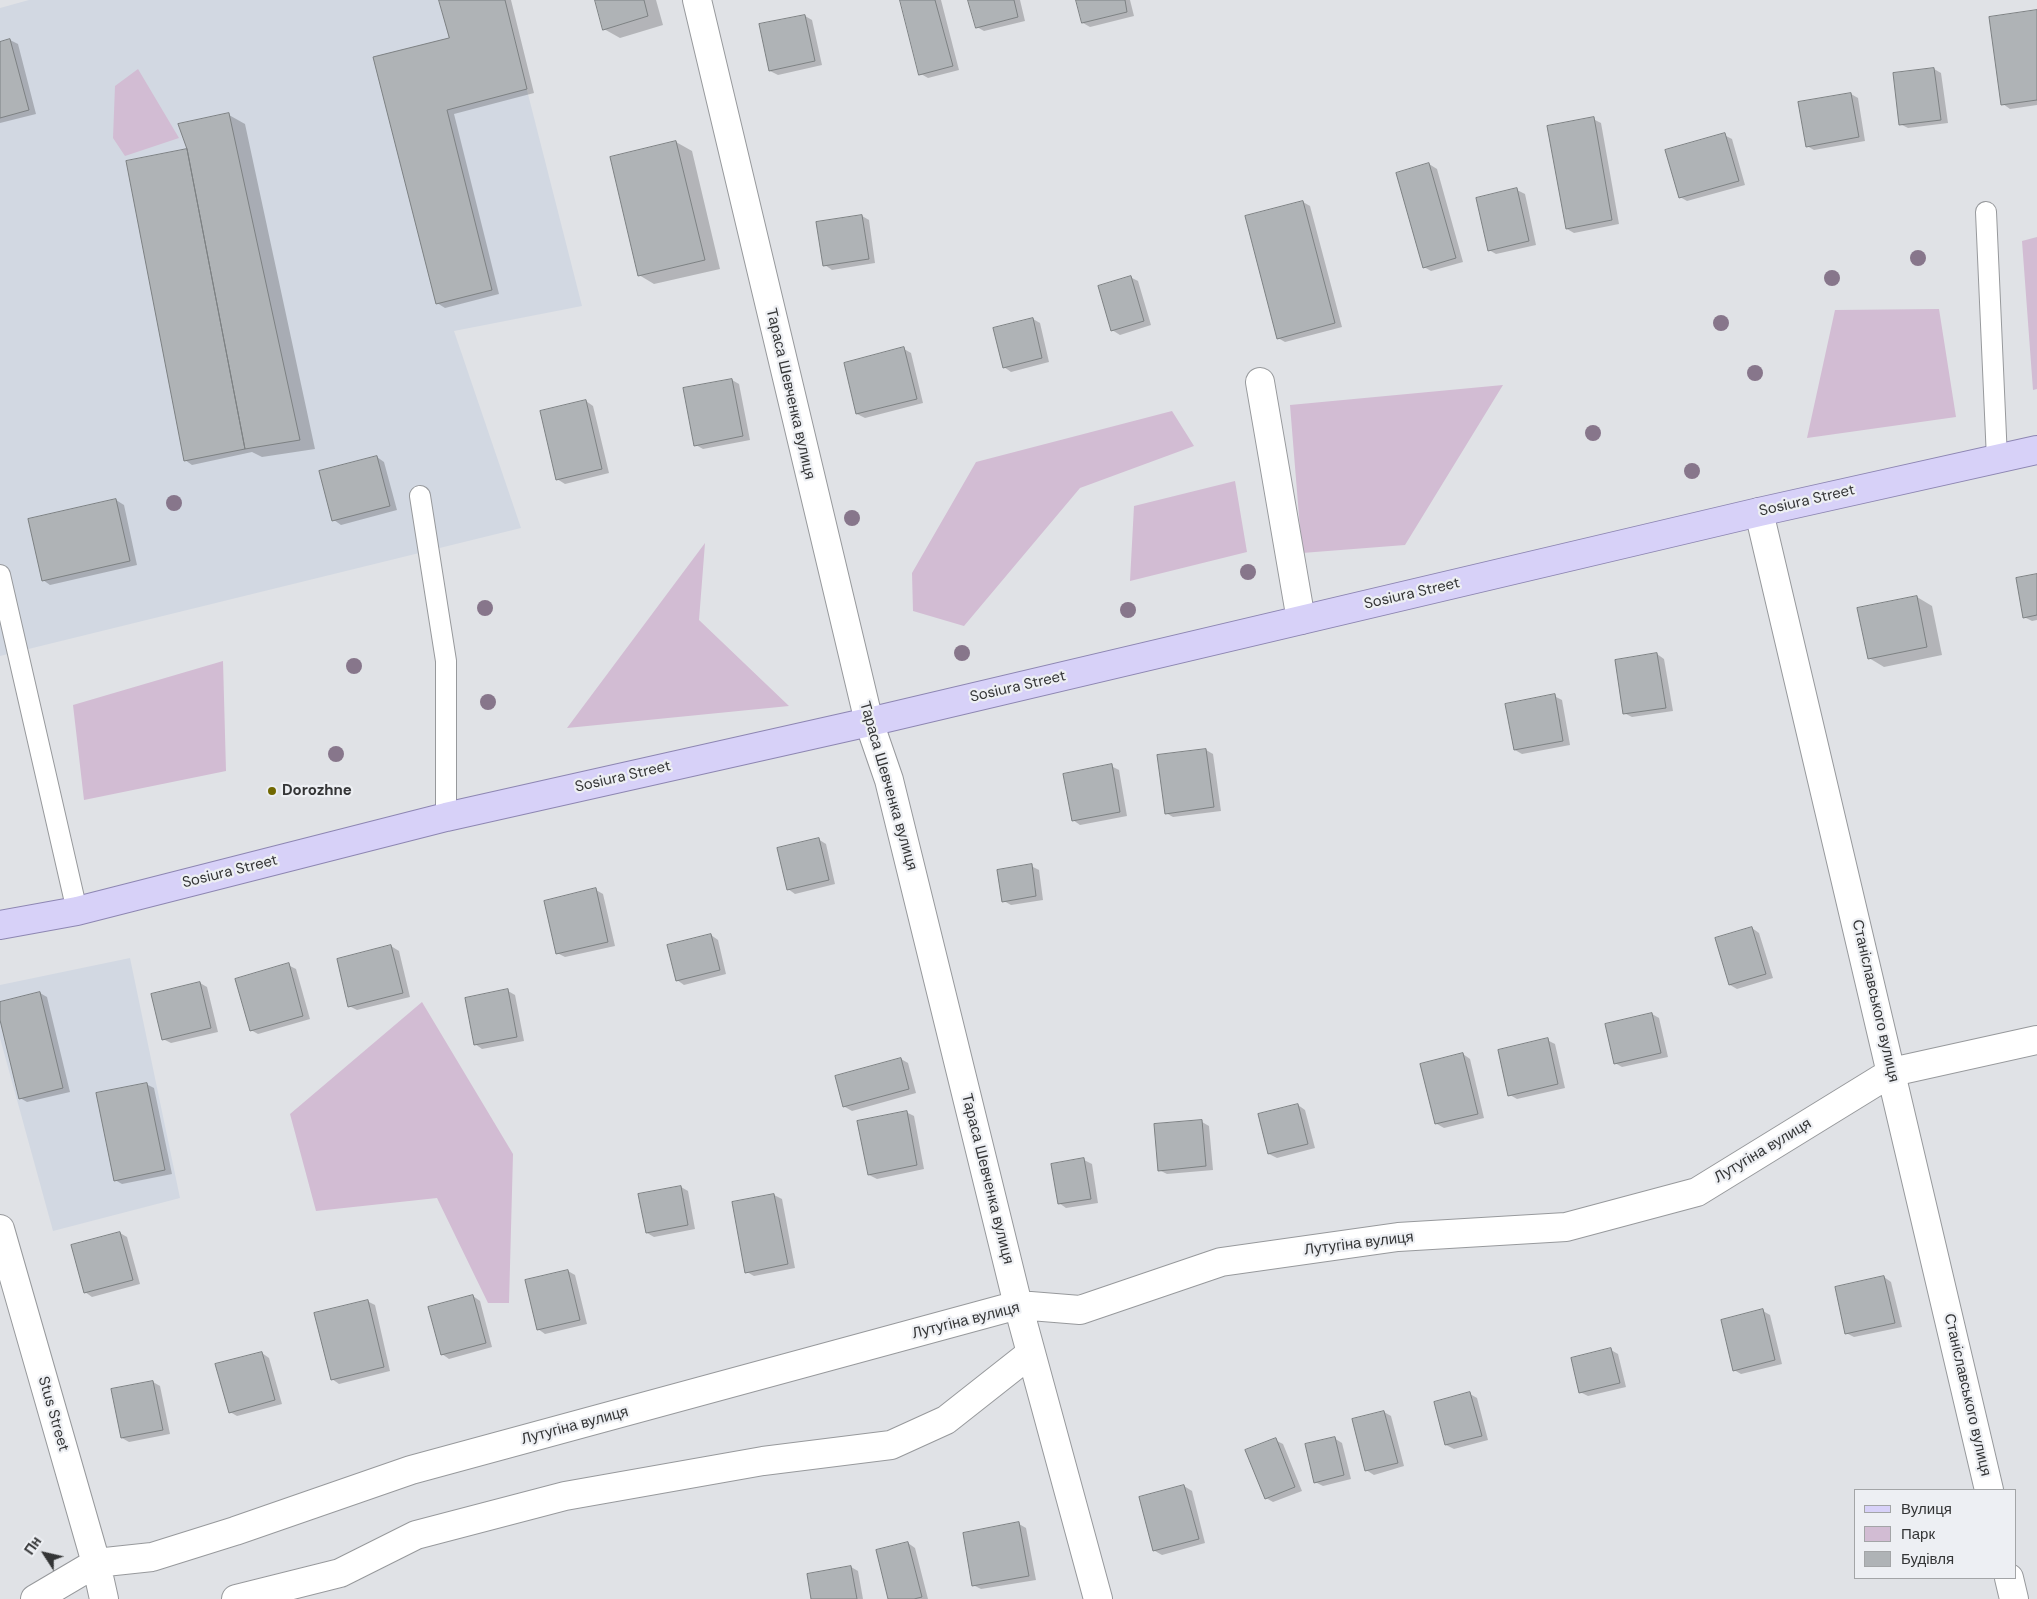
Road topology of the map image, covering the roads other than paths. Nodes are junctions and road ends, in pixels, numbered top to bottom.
1 (697, 0) edge
2 (1986, 212) dead end
3 (1260, 382) dead end
4 (2037, 450) edge
5 (1997, 459) junction
6 (420, 496) dead end
7 (1759, 512) junction
8 (0, 575) edge
9 (1301, 620) junction
10 (869, 722) junction
11 (446, 817) junction
12 (77, 911) junction
13 (0, 925) edge
14 (2037, 1040) edge
15 (1892, 1072) junction
16 (0, 1229) edge
17 (1018, 1305) junction
18 (1031, 1353) junction
19 (1989, 1489) edge
20 (96, 1563) junction
21 (2010, 1579) edge
22 (35, 1599) edge
23 (104, 1599) edge
24 (236, 1599) edge
25 (1098, 1599) edge
26 (2014, 1599) edge

1 - 10 street, Тараса Шевченка вулиця
2 - 5 lane
3 - 9 street
4 - 5 main road, Sosiura Street
5 - 7 main road, Sosiura Street
6 - 11 lane
7 - 9 main road, Sosiura Street
7 - 15 street, Станіславського вулиця
8 - 12 lane
9 - 10 main road, Sosiura Street
10 - 11 main road, Sosiura Street
10 - 17 street, Тараса Шевченка вулиця
11 - 12 main road, Sosiura Street
12 - 13 main road, Sosiura Street
14 - 15 street, Лутугіна вулиця
15 - 17 street, Лутугіна вулиця
15 - 19 street, Станіславського вулиця
16 - 20 street, Stus Street
17 - 18 street, Тараса Шевченка вулиця
17 - 20 street, Лутугіна вулиця
18 - 24 street
18 - 25 street, Тараса Шевченка вулиця
20 - 22 street, Лутугіна вулиця
20 - 23 street, Stus Street
21 - 26 street

